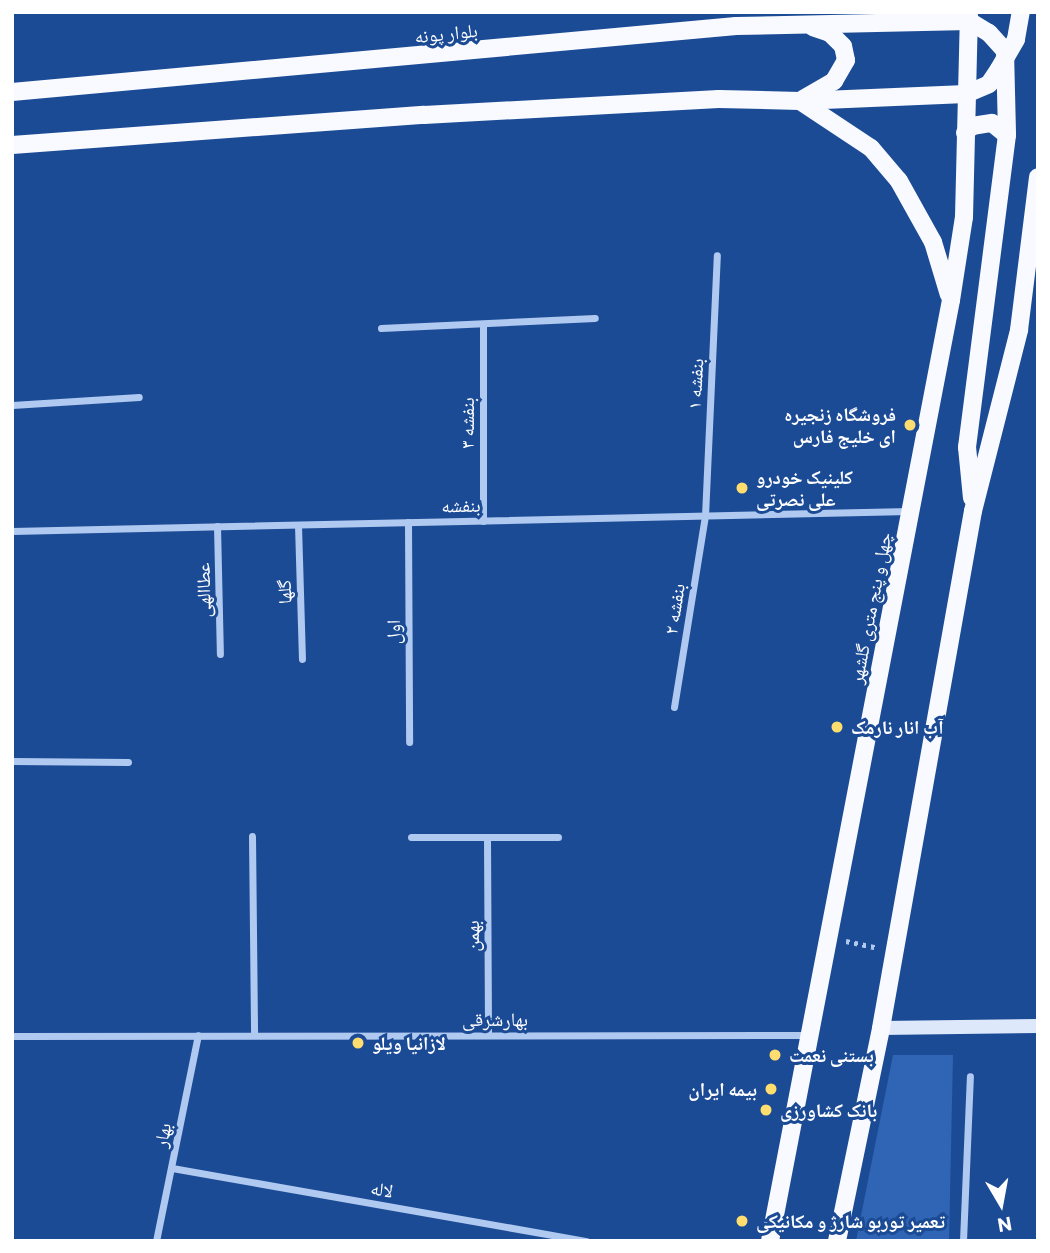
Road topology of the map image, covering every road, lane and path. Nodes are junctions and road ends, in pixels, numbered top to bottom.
1 (773, 12) edge
2 (1021, 12) edge
3 (969, 17) edge
4 (806, 24) junction
5 (736, 26) junction
6 (1005, 51) junction
7 (12, 92) edge
8 (966, 94) junction
9 (800, 101) junction
10 (965, 133) junction
11 (1007, 135) junction
12 (12, 145) edge
13 (1038, 177) edge
14 (717, 255) dead end
15 (951, 300) junction
16 (595, 318) dead end
17 (483, 325) junction
18 (381, 328) dead end
19 (139, 397) dead end
20 (12, 405) edge
21 (910, 511) junction
22 (973, 511) junction
23 (705, 516) junction
24 (482, 521) junction
25 (408, 522) junction
26 (298, 525) junction
27 (217, 526) junction
28 (12, 531) edge
29 (220, 654) dead end
30 (302, 659) dead end
31 (674, 707) dead end
32 (409, 742) dead end
33 (12, 761) edge
34 (128, 762) dead end
35 (252, 836) dead end
36 (411, 837) dead end
37 (558, 837) dead end
38 (487, 838) junction
39 (828, 937) junction
40 (892, 950) junction
41 (1038, 1026) edge
42 (881, 1028) junction
43 (198, 1035) junction
44 (254, 1035) junction
45 (488, 1035) junction
46 (810, 1035) junction
47 (12, 1036) edge
48 (970, 1076) dead end
49 (172, 1168) junction
50 (156, 1241) edge
51 (587, 1241) edge
52 (769, 1241) edge
53 (837, 1241) edge
54 (963, 1241) edge

1 - 5 main road
2 - 6 main road
3 - 4 main road, بلوار پونه
3 - 6 main road
3 - 8 main road, چهل و پنج متری گلشهر
4 - 5 main road, بلوار پونه
4 - 9 main road
5 - 7 main road, بلوار پونه
6 - 8 main road
6 - 11 main road
8 - 9 main road
8 - 10 main road, چهل و پنج متری گلشهر
9 - 12 main road
9 - 15 main road
10 - 11 main road
10 - 15 main road, چهل و پنج متری گلشهر
11 - 22 main road
13 - 22 main road
14 - 23 street, بنفشه ۱
15 - 21 main road, چهل و پنج متری گلشهر
16 - 17 street
17 - 18 street
17 - 24 street, بنفشه ۳
19 - 20 street
21 - 23 street, بنفشه
21 - 39 main road, چهل و پنج متری گلشهر
22 - 40 main road
23 - 24 street, بنفشه
23 - 31 street, بنفشه ۲
24 - 25 street, بنفشه
25 - 26 street, بنفشه
25 - 32 street, اول
26 - 27 street, بنفشه
26 - 30 street, گلها
27 - 28 street, بنفشه
27 - 29 street, عطاالهی
33 - 34 street
35 - 44 street
36 - 38 street
37 - 38 street
38 - 45 street, بهمن
39 - 40 path
39 - 46 main road, چهل و پنج متری گلشهر
40 - 42 main road
41 - 42 street
42 - 53 main road
43 - 44 street, بهارشرقی
43 - 47 street, بهارشرقی
43 - 49 street, بهار
44 - 45 street, بهارشرقی
45 - 46 street, بهارشرقی
46 - 52 main road, چهل و پنج متری گلشهر
48 - 54 street
49 - 50 street, بهار
49 - 51 street, لاله

